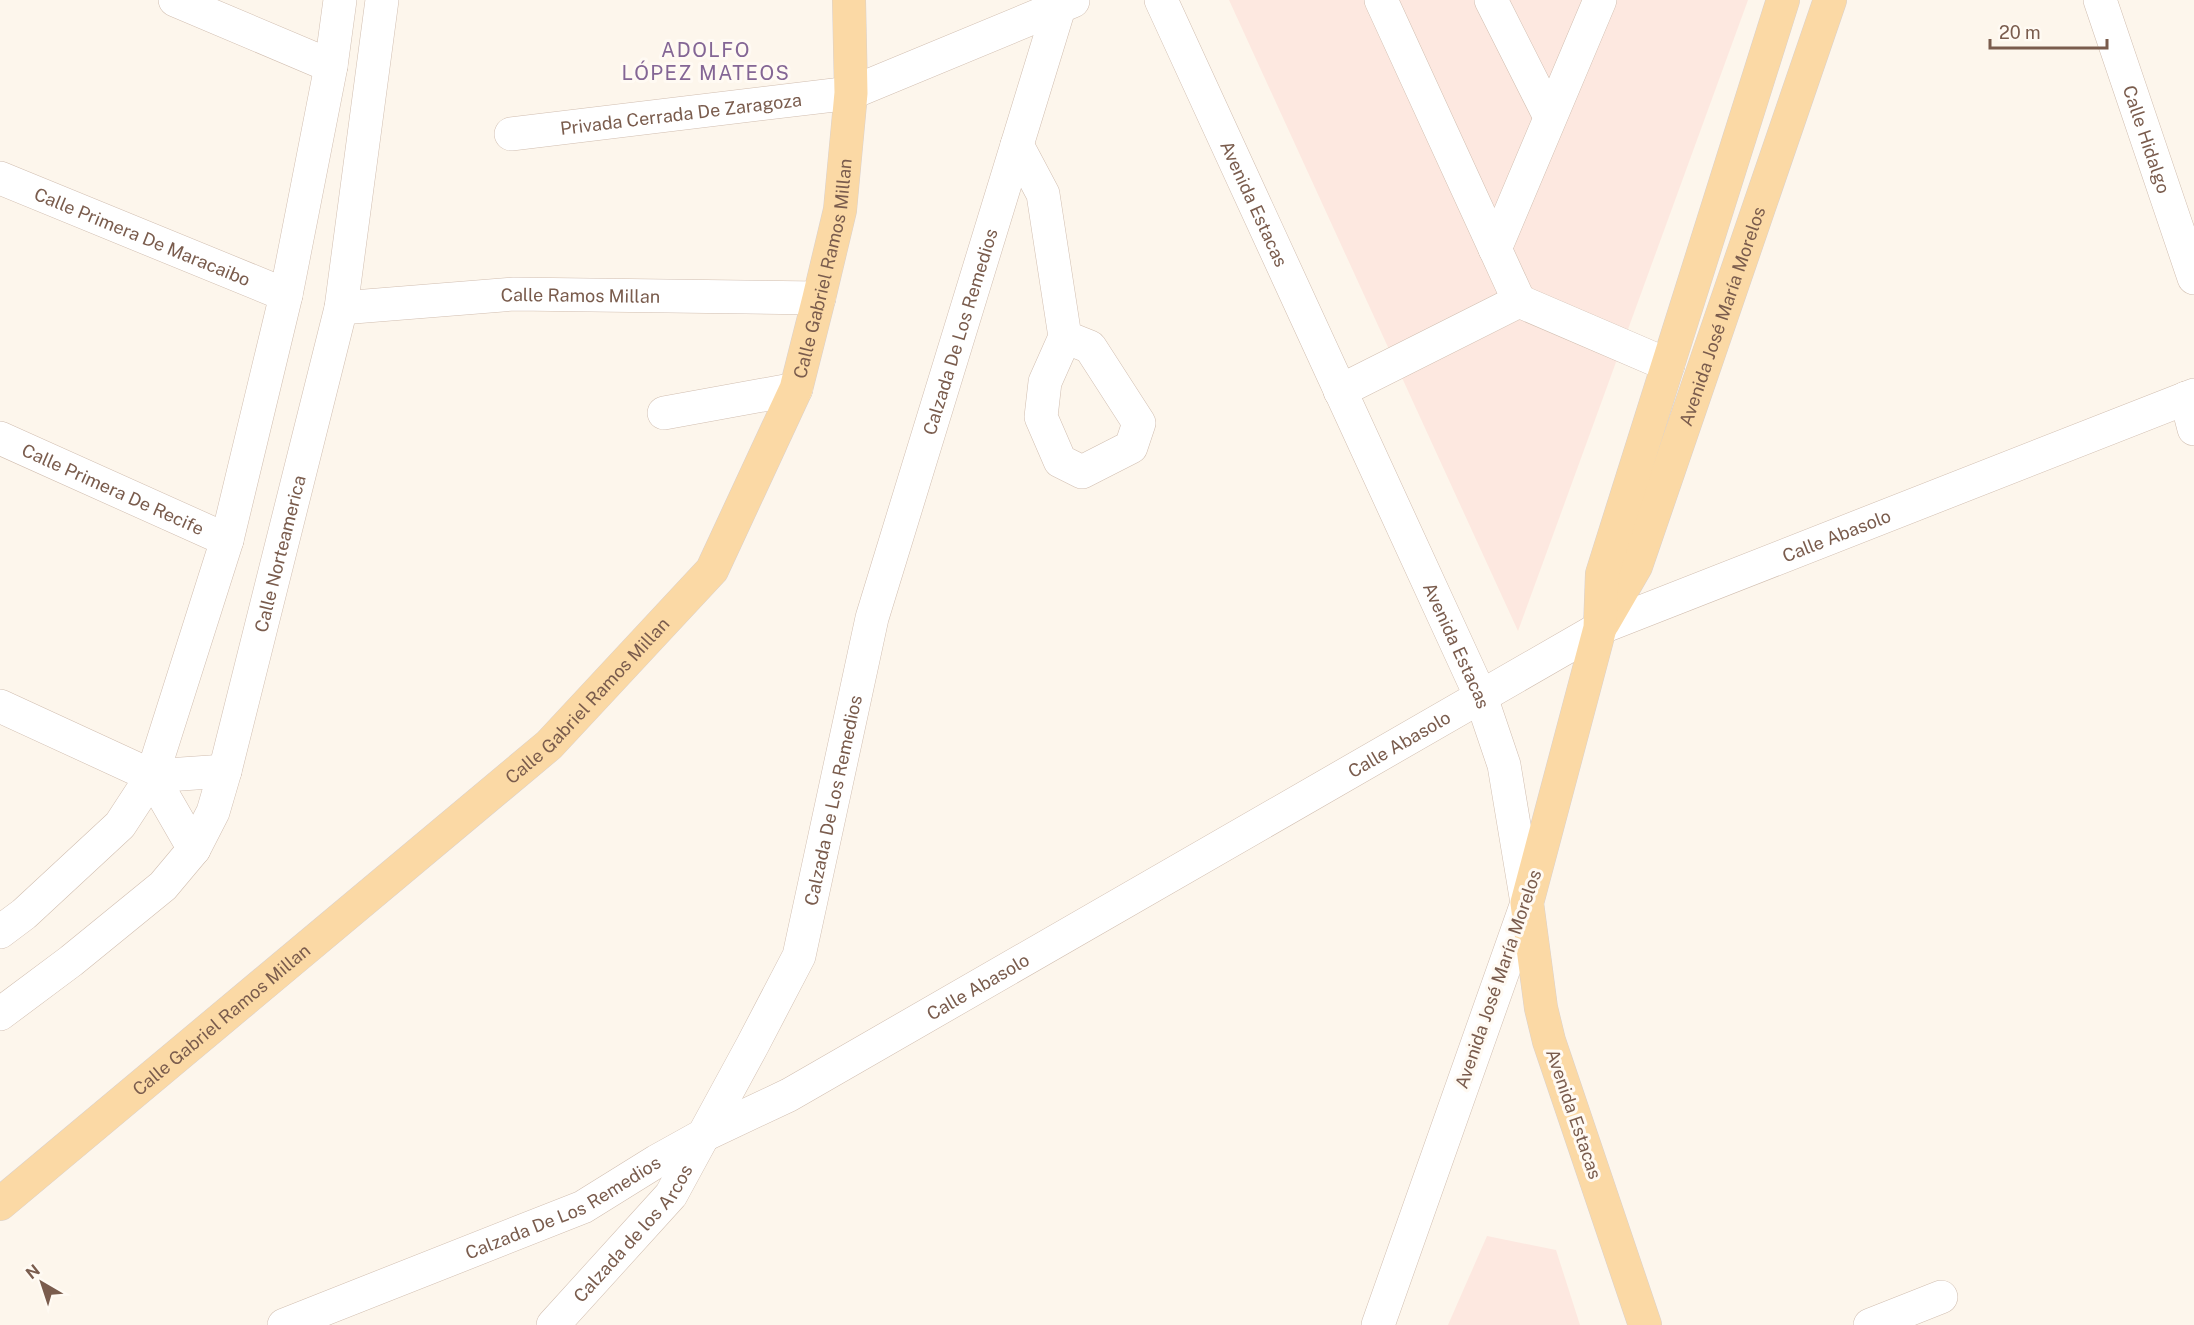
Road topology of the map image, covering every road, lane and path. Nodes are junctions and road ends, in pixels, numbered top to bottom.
1 (175, 0) edge
2 (340, 0) edge
3 (382, 0) edge
4 (849, 0) edge
5 (1161, 0) edge
6 (1381, 0) edge
7 (1491, 0) edge
8 (1600, 0) edge
9 (1783, 0) edge
10 (1830, 0) edge
11 (2100, 0) edge
12 (1066, 4) edge
13 (331, 66) junction
14 (851, 93) junction
15 (1550, 117) junction
16 (511, 134) dead end
17 (1017, 145) junction
18 (0, 178) edge
19 (1495, 249) junction
20 (2194, 278) edge
21 (286, 295) junction
22 (819, 298) junction
23 (1519, 301) junction
24 (341, 308) junction
25 (1065, 337) dead end
26 (1668, 364) junction
27 (796, 389) junction
28 (1340, 391) junction
29 (2190, 396) edge
30 (664, 414) dead end
31 (2194, 429) edge
32 (0, 438) edge
33 (227, 540) junction
34 (1600, 628) junction
35 (1481, 697) junction
36 (0, 706) edge
37 (225, 771) junction
38 (152, 776) junction
39 (194, 849) junction
40 (1527, 903) junction
41 (0, 932) edge
42 (0, 1014) edge
43 (702, 1136) junction
44 (0, 1204) edge
45 (1941, 1297) dead end
46 (285, 1325) edge
47 (553, 1325) edge
48 (1378, 1325) edge
49 (1645, 1325) edge
50 (1870, 1325) edge

1 - 13 street
2 - 13 street
3 - 24 street, Calle Norteamerica
4 - 14 main road, Calle Gabriel Ramos Millan
5 - 28 street, Avenida Estacas
6 - 19 street
7 - 15 street
8 - 15 street
9 - 26 main road, Avenida José María Morelos
10 - 34 main road, Avenida José María Morelos
11 - 20 street, Calle Hidalgo
12 - 14 street, Privada Cerrada De Zaragoza
12 - 17 street, Calzada De Los Remedios
13 - 21 street
14 - 16 street, Privada Cerrada De Zaragoza
14 - 22 main road, Calle Gabriel Ramos Millan
15 - 19 street
17 - 25 street
17 - 43 street, Calzada De Los Remedios
18 - 21 street, Calle Primera De Maracaibo
19 - 23 street
21 - 33 street
22 - 24 street, Calle Ramos Millan
22 - 27 main road, Calle Gabriel Ramos Millan
23 - 26 street
23 - 28 street
24 - 37 street, Calle Norteamerica
26 - 34 main road, Avenida José María Morelos
27 - 30 street
27 - 44 main road, Calle Gabriel Ramos Millan
28 - 35 street, Avenida Estacas
29 - 31 street
29 - 34 street, Calle Abasolo
32 - 33 street, Calle Primera De Recife
33 - 38 street
34 - 35 street, Calle Abasolo
34 - 40 main road, Avenida José María Morelos
35 - 40 street, Avenida Estacas
35 - 43 street, Calle Abasolo
36 - 38 street
37 - 38 street
37 - 39 street, Calle Norteamerica
38 - 39 street
38 - 41 street
39 - 42 street, Calle Norteamerica
40 - 48 street, Avenida José María Morelos
40 - 49 main road, Avenida Estacas
43 - 46 street, Calzada De Los Remedios
43 - 47 street, Calzada de los Arcos
45 - 50 street

